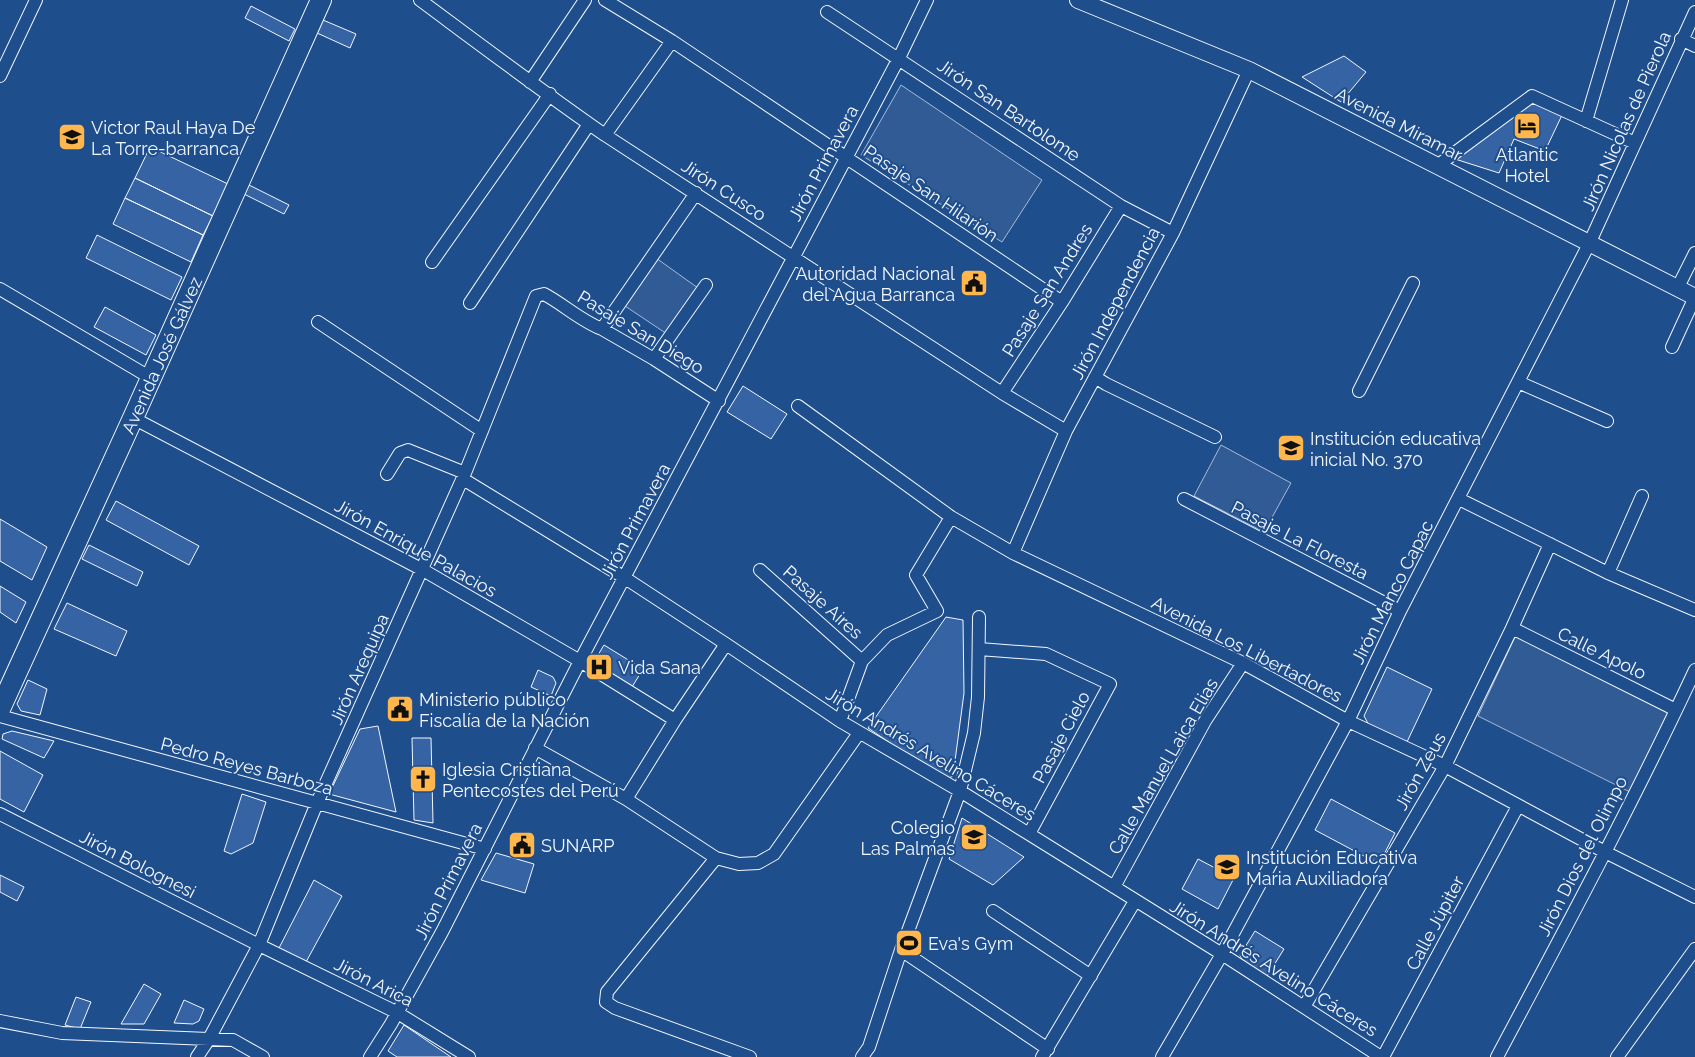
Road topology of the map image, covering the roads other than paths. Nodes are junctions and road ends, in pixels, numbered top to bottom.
1 (36, 0) edge
2 (321, 0) edge
3 (420, 0) edge
4 (585, 0) edge
5 (604, 0) edge
6 (927, 0) edge
7 (1078, 0) edge
8 (1622, 0) edge
9 (827, 12) dead end
10 (1695, 12) edge
11 (1682, 39) junction
12 (672, 41) junction
13 (1695, 46) edge
14 (899, 58) junction
15 (1249, 70) junction
16 (0, 76) edge
17 (530, 82) junction
18 (550, 94) junction
19 (1586, 121) junction
20 (589, 124) junction
21 (606, 135) junction
22 (1635, 143) junction
23 (846, 157) junction
24 (1438, 166) junction
25 (696, 193) junction
26 (1121, 206) junction
27 (1173, 233) junction
28 (1589, 244) junction
29 (1695, 252) edge
30 (793, 257) junction
31 (432, 262) dead end
32 (1413, 283) dead end
33 (706, 284) dead end
34 (0, 289) edge
35 (1677, 289) junction
36 (544, 294) joint
37 (1695, 297) edge
38 (1062, 302) junction
39 (470, 303) dead end
40 (318, 322) dead end
41 (602, 329) junction
42 (1672, 347) dead end
43 (654, 359) junction
44 (1095, 377) junction
45 (151, 378) junction
46 (1518, 382) junction
47 (1359, 391) dead end
48 (1002, 393) junction
49 (719, 401) junction
50 (798, 406) dead end
51 (133, 418) junction
52 (1607, 421) dead end
53 (482, 431) junction
54 (1066, 431) junction
55 (1215, 437) dead end
56 (387, 474) dead end
57 (464, 476) junction
58 (1642, 496) dead end
59 (1184, 499) dead end
60 (1459, 499) junction
61 (950, 517) junction
62 (1550, 544) junction
63 (1013, 553) junction
64 (423, 570) junction
65 (760, 570) dead end
66 (1608, 572) junction
67 (625, 578) junction
68 (1695, 610) edge
69 (1400, 611) junction
70 (979, 617) dead end
71 (1512, 628) junction
72 (726, 644) junction
73 (979, 649) junction
74 (580, 661) junction
75 (862, 661) junction
76 (1243, 663) junction
77 (1695, 670) edge
78 (0, 708) edge
79 (1676, 710) junction
80 (0, 716) edge
81 (675, 720) junction
82 (1348, 720) junction
83 (840, 722) junction
84 (859, 734) junction
85 (534, 748) junction
86 (1445, 766) junction
87 (960, 790) junction
88 (626, 799) junction
89 (317, 803) junction
90 (1518, 806) junction
91 (0, 814) edge
92 (1029, 834) junction
93 (485, 849) junction
94 (1605, 852) junction
95 (716, 858) junction
96 (1114, 887) junction
97 (1695, 897) edge
98 (1135, 901) junction
99 (993, 911) dead end
100 (259, 945) junction
101 (1695, 949) edge
102 (901, 950) junction
103 (1222, 954) junction
104 (1091, 976) junction
105 (1304, 1007) junction
106 (396, 1012) junction
107 (0, 1021) edge
108 (209, 1039) junction
109 (1045, 1053) edge
110 (197, 1057) edge
111 (263, 1057) edge
112 (370, 1057) edge
113 (468, 1057) edge
114 (750, 1057) edge
115 (862, 1057) edge
116 (1162, 1057) edge
117 (1382, 1057) edge
118 (1497, 1057) edge
119 (1617, 1057) edge

1 - 16 street
2 - 45 main road, Avenida José Gálvez
3 - 17 street, Jirón Cusco
4 - 17 street
5 - 12 street, Pasaje San Hilarión
6 - 14 street, Jirón Primavera
7 - 15 street, Avenida Miramar
8 - 19 street
9 - 14 street, Jirón San Bartolome
10 - 11 street, Jirón Nicolas de Pierola
11 - 13 street
11 - 22 street, Jirón Nicolas de Pierola
12 - 21 street
12 - 23 street, Pasaje San Hilarión
14 - 23 street, Jirón Primavera
14 - 26 street, Jirón San Bartolome
15 - 24 street, Avenida Miramar
15 - 27 street, Jirón Independencia
17 - 18 street, Jirón Cusco
18 - 20 street, Jirón Cusco
18 - 31 street
19 - 22 street
19 - 24 street
20 - 21 street, Jirón Cusco
20 - 39 street
21 - 25 street, Jirón Cusco
22 - 28 street, Jirón Nicolas de Pierola
23 - 30 street, Jirón Primavera
23 - 38 street, Pasaje San Hilarión
24 - 28 street, Avenida Miramar
25 - 30 street, Jirón Cusco
25 - 41 street
26 - 27 street, Jirón San Bartolome
26 - 38 street, Pasaje San Andres
27 - 44 street, Jirón Independencia
28 - 35 street, Avenida Miramar
28 - 46 street, Jirón Manco Capac
29 - 35 street
30 - 48 street, Jirón Cusco
30 - 49 street, Jirón Primavera
32 - 47 street
33 - 43 street
34 - 45 street
35 - 37 street, Avenida Miramar
36 - 41 street, Pasaje San Diego
36 - 53 street, Jirón Arequipa
37 - 42 street
38 - 48 street, Pasaje San Andres
40 - 53 street
41 - 43 street, Pasaje San Diego
43 - 49 street, Pasaje San Diego
44 - 54 street, Jirón Independencia
44 - 55 street
45 - 51 main road, Avenida José Gálvez
46 - 52 street
46 - 60 street, Jirón Manco Capac
48 - 54 street, Jirón Cusco
49 - 67 street, Jirón Primavera
50 - 61 street, Avenida Los Libertadores
51 - 64 street, Jirón Enrique Palacios
51 - 78 main road, Avenida José Gálvez
53 - 57 street, Jirón Arequipa
54 - 63 street, Jirón Independencia
56 - 57 street, Jirón Andrés Avelino Cáceres
57 - 64 street, Jirón Arequipa
57 - 67 street, Jirón Andrés Avelino Cáceres
58 - 66 street
59 - 69 street, Pasaje La Floresta
60 - 62 street
60 - 69 street, Jirón Manco Capac
61 - 63 street, Avenida Los Libertadores
61 - 75 street
62 - 66 street
62 - 71 street, Jirón Zeus
63 - 76 street, Avenida Los Libertadores
64 - 74 street, Jirón Enrique Palacios
64 - 89 street, Jirón Arequipa
65 - 75 street, Pasaje Aires
66 - 68 street
67 - 72 street, Jirón Andrés Avelino Cáceres
67 - 74 street, Jirón Primavera
69 - 82 street, Jirón Manco Capac
70 - 73 street
71 - 79 street, Calle Apolo
71 - 86 street, Jirón Zeus
72 - 81 street
72 - 83 street, Jirón Andrés Avelino Cáceres
73 - 87 street
73 - 92 street, Pasaje Cielo
74 - 81 street, Jirón Enrique Palacios
74 - 85 street, Jirón Primavera
75 - 83 street
76 - 82 street, Avenida Los Libertadores
76 - 96 street, Calle Manuel Laica Elias
77 - 79 street, Jirón Dios del Olimpo
79 - 94 street, Jirón Dios del Olimpo
80 - 89 street, Pedro Reyes Barboza
81 - 88 street
82 - 86 street, Avenida Los Libertadores
82 - 103 street, Jirón Manco Capac
83 - 84 street, Jirón Andrés Avelino Cáceres
84 - 87 street, Jirón Andrés Avelino Cáceres
84 - 95 street
85 - 88 street
85 - 93 street, Jirón Primavera
86 - 90 street, Avenida Los Libertadores
86 - 105 street, Jirón Zeus
87 - 92 street, Jirón Andrés Avelino Cáceres
87 - 102 street
88 - 95 street
89 - 93 street, Pedro Reyes Barboza
89 - 100 street, Jirón Arequipa
90 - 94 street, Avenida Los Libertadores
90 - 117 street, Calle Júpiter
91 - 100 street, Jirón Bolognesi
92 - 96 street, Jirón Andrés Avelino Cáceres
93 - 106 street, Jirón Primavera
94 - 97 street, Avenida Los Libertadores
94 - 118 street, Jirón Dios del Olimpo
95 - 114 street
96 - 98 street, Jirón Andrés Avelino Cáceres
98 - 103 street, Jirón Andrés Avelino Cáceres
98 - 104 street
99 - 104 street
100 - 106 street, Jirón Arica
100 - 108 street, Jirón Arequipa
101 - 119 street
102 - 109 street
102 - 115 street
103 - 105 street, Jirón Andrés Avelino Cáceres
103 - 116 street
104 - 109 street
105 - 117 street, Jirón Andrés Avelino Cáceres
106 - 112 street, Jirón Primavera
106 - 113 street, Jirón Arica
107 - 108 street
108 - 110 street, Jirón Arequipa
108 - 111 street

